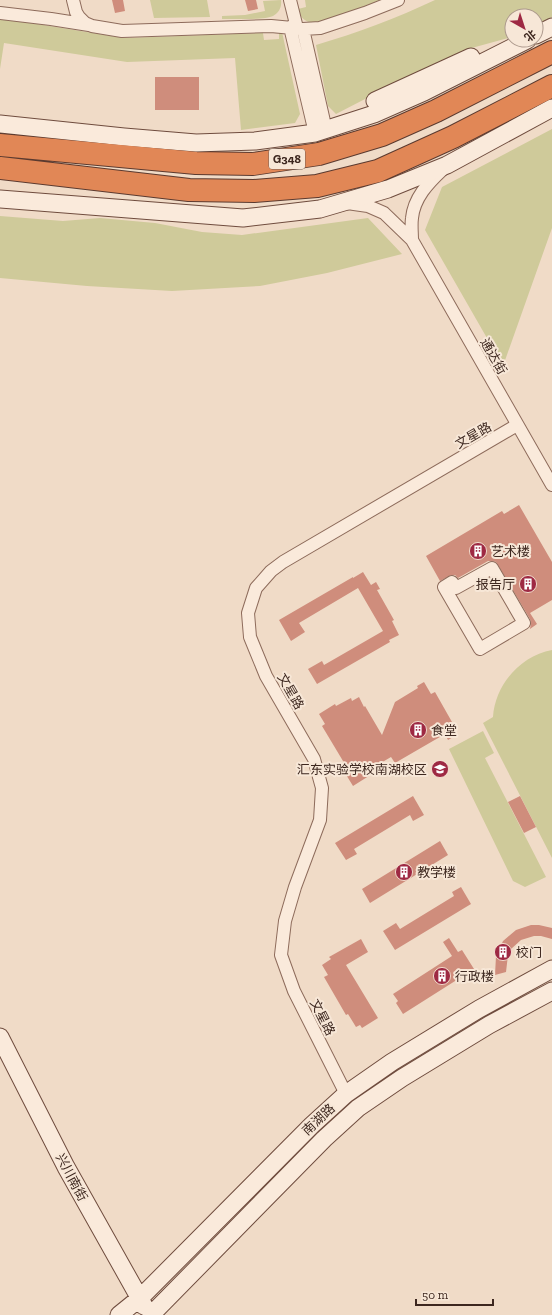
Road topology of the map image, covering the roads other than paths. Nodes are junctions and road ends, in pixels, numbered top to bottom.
1 (73, 0) edge
2 (290, 0) edge
3 (398, 0) edge
4 (0, 13) edge
5 (92, 26) junction
6 (297, 28) junction
7 (512, 48) edge
8 (552, 52) edge
9 (552, 86) edge
10 (552, 108) edge
11 (0, 124) edge
12 (320, 131) junction
13 (0, 145) edge
14 (447, 165) junction
15 (0, 168) edge
16 (0, 198) edge
17 (344, 202) junction
18 (412, 240) junction
19 (517, 425) junction
20 (552, 485) edge
21 (444, 587) joint
22 (552, 968) edge
23 (552, 991) edge
24 (0, 1037) edge
25 (0, 1054) edge
26 (346, 1094) junction
27 (132, 1308) edge
28 (150, 1315) edge

1 - 5 street
2 - 6 street
3 - 6 street
4 - 5 street
5 - 6 street
6 - 12 street
7 - 12 street
8 - 13 highway, G348
9 - 15 highway, G348
10 - 14 street
11 - 12 street
14 - 17 street
14 - 18 street
16 - 17 street
17 - 18 street
18 - 19 street, 通达街
19 - 20 street, 通达街
19 - 26 street, 文星路
21 - 21 street
22 - 26 street, 南湖路
23 - 28 street, 南湖路
24 - 27 street, 兴川南街
25 - 27 street, 兴川南街
26 - 27 street, 南湖路
27 - 28 street, 兴川南街

